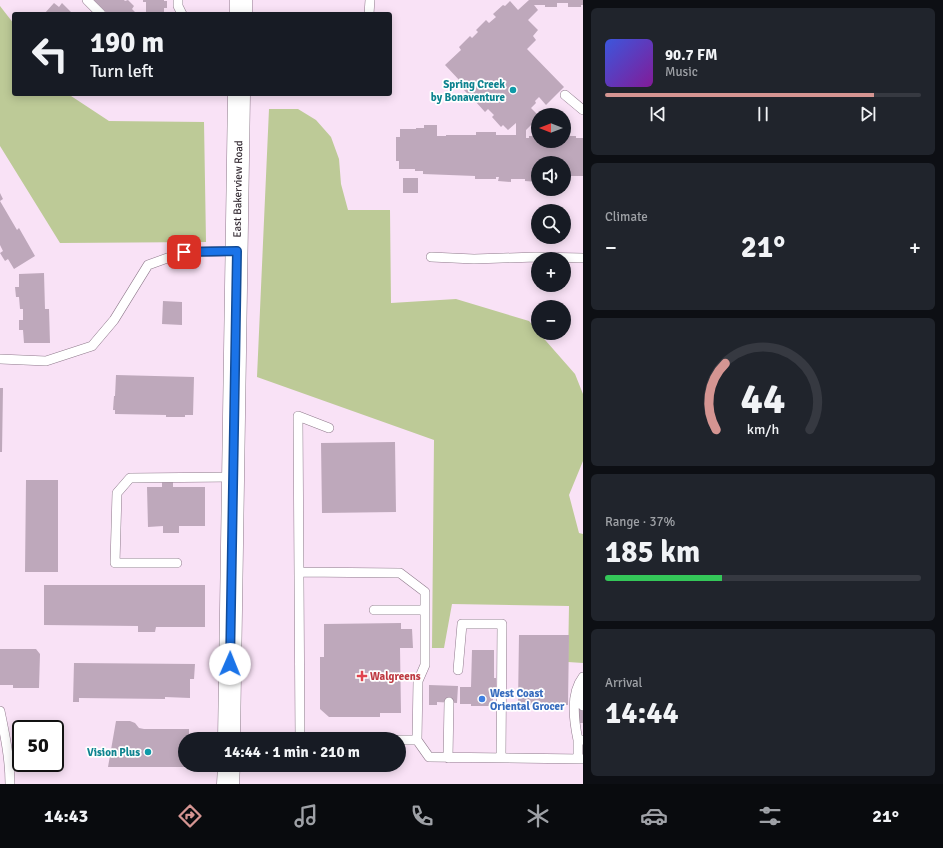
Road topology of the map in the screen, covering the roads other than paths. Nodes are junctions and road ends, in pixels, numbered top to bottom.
1 (87, 0) edge
2 (178, 0) edge
3 (241, 0) edge
4 (370, 0) edge
5 (99, 12) edge
6 (181, 12) edge
7 (241, 12) edge
8 (369, 12) edge
9 (565, 95) dead end
10 (239, 96) edge
11 (583, 110) edge
12 (237, 251) junction
13 (431, 257) dead end
14 (583, 258) edge
15 (0, 359) edge
16 (328, 428) dead end
17 (233, 477) junction
18 (177, 563) dead end
19 (299, 572) junction
20 (374, 610) dead end
21 (425, 610) junction
22 (458, 670) dead end
23 (583, 677) edge
24 (583, 690) edge
25 (449, 702) dead end
26 (582, 706) edge
27 (0, 711) edge
28 (582, 723) edge
29 (229, 732) edge
30 (300, 732) edge
31 (406, 740) edge
32 (417, 740) junction
33 (581, 740) edge
34 (448, 758) junction
35 (501, 758) junction
36 (581, 759) edge
37 (0, 768) edge
38 (10, 768) junction
39 (229, 772) edge
40 (10, 784) edge
41 (228, 784) edge

1 - 5 lane
2 - 6 lane
3 - 7 main road
4 - 8 lane
9 - 11 lane
10 - 12 main road, East Bakerview Road
12 - 15 lane
12 - 17 main road, East Bakerview Road
13 - 14 lane
16 - 19 lane
17 - 18 lane
17 - 29 main road, East Bakerview Road
19 - 21 lane
19 - 30 lane
20 - 21 lane
21 - 32 lane
22 - 35 lane
23 - 33 lane
24 - 26 lane
25 - 34 lane
27 - 38 lane
28 - 33 lane
31 - 32 lane
32 - 34 lane
33 - 36 lane
34 - 35 lane
35 - 36 lane
37 - 38 lane
38 - 40 lane
39 - 41 main road

